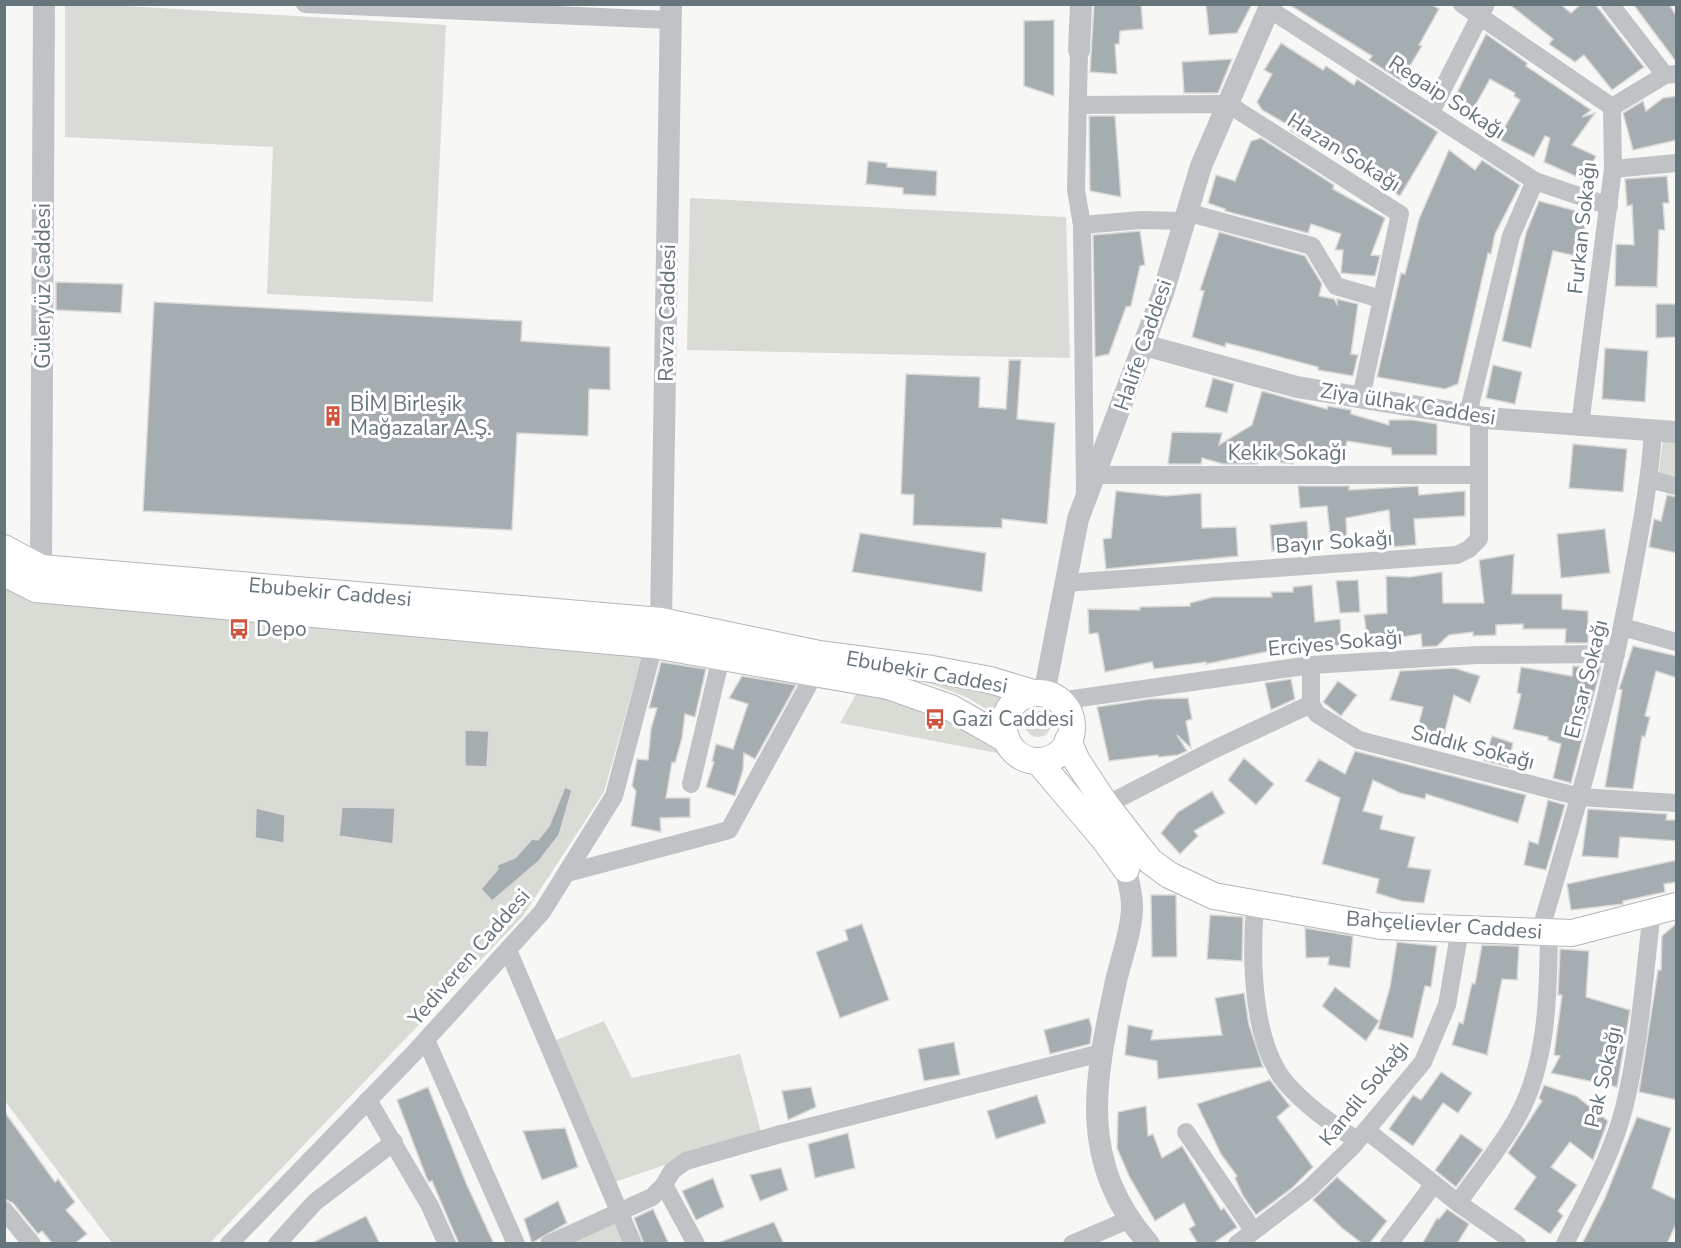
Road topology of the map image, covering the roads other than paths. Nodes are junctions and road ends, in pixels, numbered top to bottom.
1 (44, 4) edge
2 (305, 4) edge
3 (1081, 4) edge
4 (1462, 4) edge
5 (1610, 4) edge
6 (1270, 7) edge
7 (1484, 10) edge
8 (671, 13) edge
9 (1079, 50) joint
10 (1671, 74) edge
11 (1228, 104) junction
12 (1078, 105) junction
13 (1612, 107) junction
14 (1431, 112) junction
15 (1677, 163) edge
16 (1613, 168) junction
17 (1535, 181) junction
18 (1609, 206) junction
19 (1184, 217) junction
20 (1082, 225) junction
21 (1381, 299) junction
22 (1144, 345) junction
23 (1361, 397) junction
24 (1474, 415) junction
25 (1580, 426) junction
26 (1653, 431) junction
27 (1677, 432) edge
28 (1095, 475) junction
29 (1479, 475) junction
30 (1650, 479) junction
31 (1677, 486) edge
32 (1085, 500) junction
33 (4, 548) edge
34 (4, 573) edge
35 (39, 578) junction
36 (1065, 583) junction
37 (661, 621) junction
38 (1623, 627) junction
39 (1677, 642) edge
40 (654, 645) junction
41 (1616, 654) junction
42 (721, 657) junction
43 (817, 664) junction
44 (1311, 665) junction
45 (1046, 696) junction
46 (1311, 704) junction
47 (1007, 740) junction
48 (1068, 740) junction
49 (1038, 761) junction
50 (691, 784) dead end
51 (1580, 797) junction
52 (1677, 803) edge
53 (1106, 806) junction
54 (1126, 869) junction
55 (567, 873) junction
56 (1255, 905) junction
57 (1677, 906) edge
58 (1652, 912) junction
59 (1460, 929) junction
60 (1545, 932) junction
61 (508, 950) junction
62 (426, 1040) junction
63 (1101, 1053) junction
64 (368, 1100) junction
65 (1186, 1132) dead end
66 (1362, 1135) junction
67 (394, 1142) junction
68 (1434, 1184) junction
69 (664, 1185) junction
70 (1458, 1203) junction
71 (4, 1210) edge
72 (620, 1211) junction
73 (1130, 1219) junction
74 (1253, 1230) junction
75 (32, 1244) edge
76 (228, 1244) edge
77 (277, 1244) edge
78 (447, 1244) edge
79 (516, 1244) edge
80 (549, 1244) edge
81 (633, 1244) edge
82 (696, 1244) edge
83 (1072, 1244) edge
84 (1149, 1244) edge
85 (1237, 1244) edge
86 (1389, 1244) edge
87 (1517, 1244) edge
88 (1565, 1244) edge

1 - 35 street, Güleryüz Caddesi
2 - 8 street
3 - 9 street
4 - 7 street
5 - 10 street
6 - 11 street, Halife Caddesi
6 - 14 street, Regaip Sokağı
7 - 13 street
7 - 14 street
8 - 37 street, Ravza Caddesi
9 - 12 street
10 - 13 street
11 - 12 street
11 - 19 street, Halife Caddesi
11 - 21 street, Hazan Sokağı
12 - 20 street
13 - 16 street, Furkan Sokağı
14 - 17 street, Regaip Sokağı
15 - 16 street
16 - 18 street, Furkan Sokağı
17 - 18 street, Regaip Sokağı
17 - 24 street, Bayır Sokağı
18 - 25 street, Furkan Sokağı
19 - 20 street
19 - 21 street
19 - 22 street, Halife Caddesi
20 - 32 street
21 - 23 street, Hazan Sokağı
22 - 23 street, Ziya ülhak Caddesi
22 - 28 street, Halife Caddesi
23 - 24 street, Ziya ülhak Caddesi
24 - 25 street, Ziya ülhak Caddesi
24 - 29 street, Bayır Sokağı
25 - 26 street, Ziya ülhak Caddesi
26 - 27 street, Ziya ülhak Caddesi
26 - 30 street, Ensar Sokağı
28 - 29 street, Kekik Sokağı
28 - 32 street, Halife Caddesi
29 - 36 street, Bayır Sokağı
30 - 31 street
30 - 38 street, Ensar Sokağı
32 - 36 street, Halife Caddesi
33 - 35 main road, Ebubekir Caddesi
34 - 35 main road, Ebubekir Caddesi
35 - 37 main road, Ebubekir Caddesi
35 - 40 main road, Ebubekir Caddesi
36 - 45 street, Halife Caddesi
37 - 40 main road
37 - 43 main road, Ebubekir Caddesi
38 - 39 street
38 - 41 street, Ensar Sokağı
40 - 42 main road, Ebubekir Caddesi
40 - 55 street, Yediveren Caddesi
41 - 44 street, Erciyes Sokağı
41 - 51 street, Ensar Sokağı
42 - 43 main road, Ebubekir Caddesi
42 - 50 street
43 - 45 main road, Ebubekir Caddesi
43 - 47 main road, Ebubekir Caddesi
43 - 55 street, Ebubekir Caddesi
44 - 45 street, Erciyes Sokağı
44 - 46 street
45 - 47 main road
45 - 48 main road
46 - 51 street, Sıddık Sokağı
46 - 53 street
47 - 49 main road
48 - 49 main road
48 - 53 main road, Bahçelievler Caddesi
49 - 54 main road
51 - 52 street, Sıddık Sokağı
51 - 60 street, Ensar Sokağı
53 - 54 main road
53 - 56 main road, Bahçelievler Caddesi
54 - 63 street
55 - 61 street, Yediveren Caddesi
56 - 59 main road, Bahçelievler Caddesi
56 - 66 street
57 - 58 main road, Bahçelievler Caddesi
58 - 60 main road, Bahçelievler Caddesi
58 - 88 street, Pak Sokağı
59 - 60 main road, Bahçelievler Caddesi
59 - 66 street, Kandil Sokağı
60 - 70 street, Ensar Sokağı
61 - 62 street, Yediveren Caddesi
61 - 72 street
62 - 64 street, Yediveren Caddesi
62 - 79 street
63 - 69 street
63 - 73 street
64 - 67 street
64 - 76 street, Yediveren Caddesi
65 - 74 street
66 - 68 street
66 - 74 street, Kandil Sokağı
67 - 77 street
67 - 78 street
68 - 70 street
68 - 86 street
69 - 72 street
69 - 82 street
70 - 87 street
71 - 75 street
72 - 80 street
72 - 81 street
73 - 83 street
73 - 84 street
74 - 85 street, Kandil Sokağı

